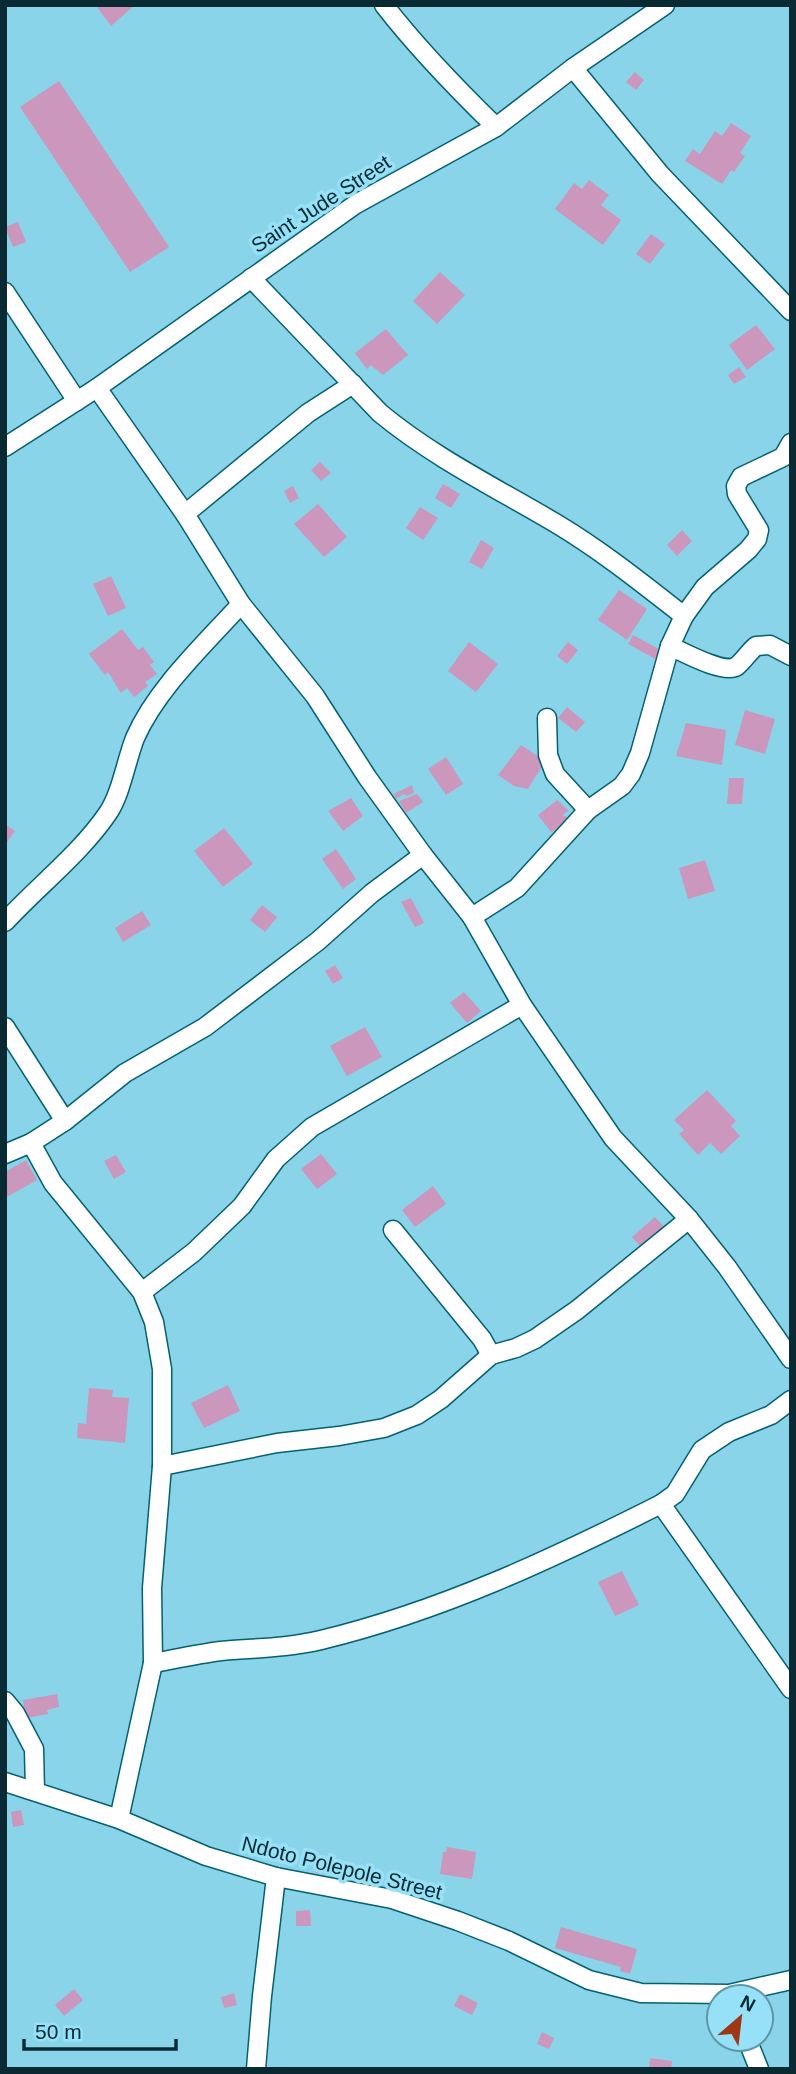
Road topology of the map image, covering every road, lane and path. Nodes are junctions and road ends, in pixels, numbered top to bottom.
1 (384, 5) edge
2 (665, 5) edge
3 (573, 68) junction
4 (496, 127) junction
5 (251, 278) junction
6 (5, 292) edge
7 (791, 311) edge
8 (353, 384) junction
9 (97, 388) junction
10 (77, 401) junction
11 (791, 443) edge
12 (5, 447) edge
13 (185, 513) junction
14 (241, 604) junction
15 (684, 616) junction
16 (670, 646) junction
17 (791, 656) edge
18 (547, 718) dead end
19 (588, 810) junction
20 (423, 855) junction
21 (472, 917) junction
22 (5, 922) edge
23 (522, 1005) junction
24 (5, 1027) edge
25 (65, 1121) junction
26 (31, 1143) junction
27 (5, 1154) edge
28 (689, 1219) junction
29 (393, 1230) dead end
30 (142, 1292) junction
31 (491, 1355) junction
32 (791, 1359) edge
33 (791, 1401) edge
34 (162, 1466) junction
35 (661, 1504) junction
36 (153, 1663) junction
37 (791, 1689) edge
38 (5, 1701) edge
39 (5, 1782) edge
40 (35, 1791) junction
41 (119, 1819) junction
42 (276, 1877) junction
43 (705, 1995) edge
44 (257, 2069) edge

1 - 4 street
2 - 3 street, Saint Jude Street
3 - 4 street, Saint Jude Street
3 - 7 street
4 - 5 street, Saint Jude Street
5 - 8 street
5 - 9 street, Saint Jude Street
6 - 10 street
8 - 13 street
8 - 15 street
9 - 10 street, Saint Jude Street
9 - 13 street
10 - 12 street, Saint Jude Street
11 - 15 street
13 - 14 street
14 - 20 street
14 - 22 street
15 - 16 street
16 - 17 street
16 - 19 street
18 - 19 street
19 - 21 street
20 - 21 street
20 - 25 street
21 - 23 street
23 - 28 street
23 - 30 street
24 - 25 street
25 - 26 street
26 - 27 street
26 - 30 street
28 - 31 street
28 - 32 street
29 - 31 street
30 - 34 street
31 - 34 street
33 - 35 street
34 - 36 street
35 - 36 street
35 - 37 street
36 - 41 street
38 - 40 street
39 - 40 street, Ndoto Polepole Street
40 - 41 street, Ndoto Polepole Street
41 - 42 street, Ndoto Polepole Street
42 - 43 street, Ndoto Polepole Street
42 - 44 street

